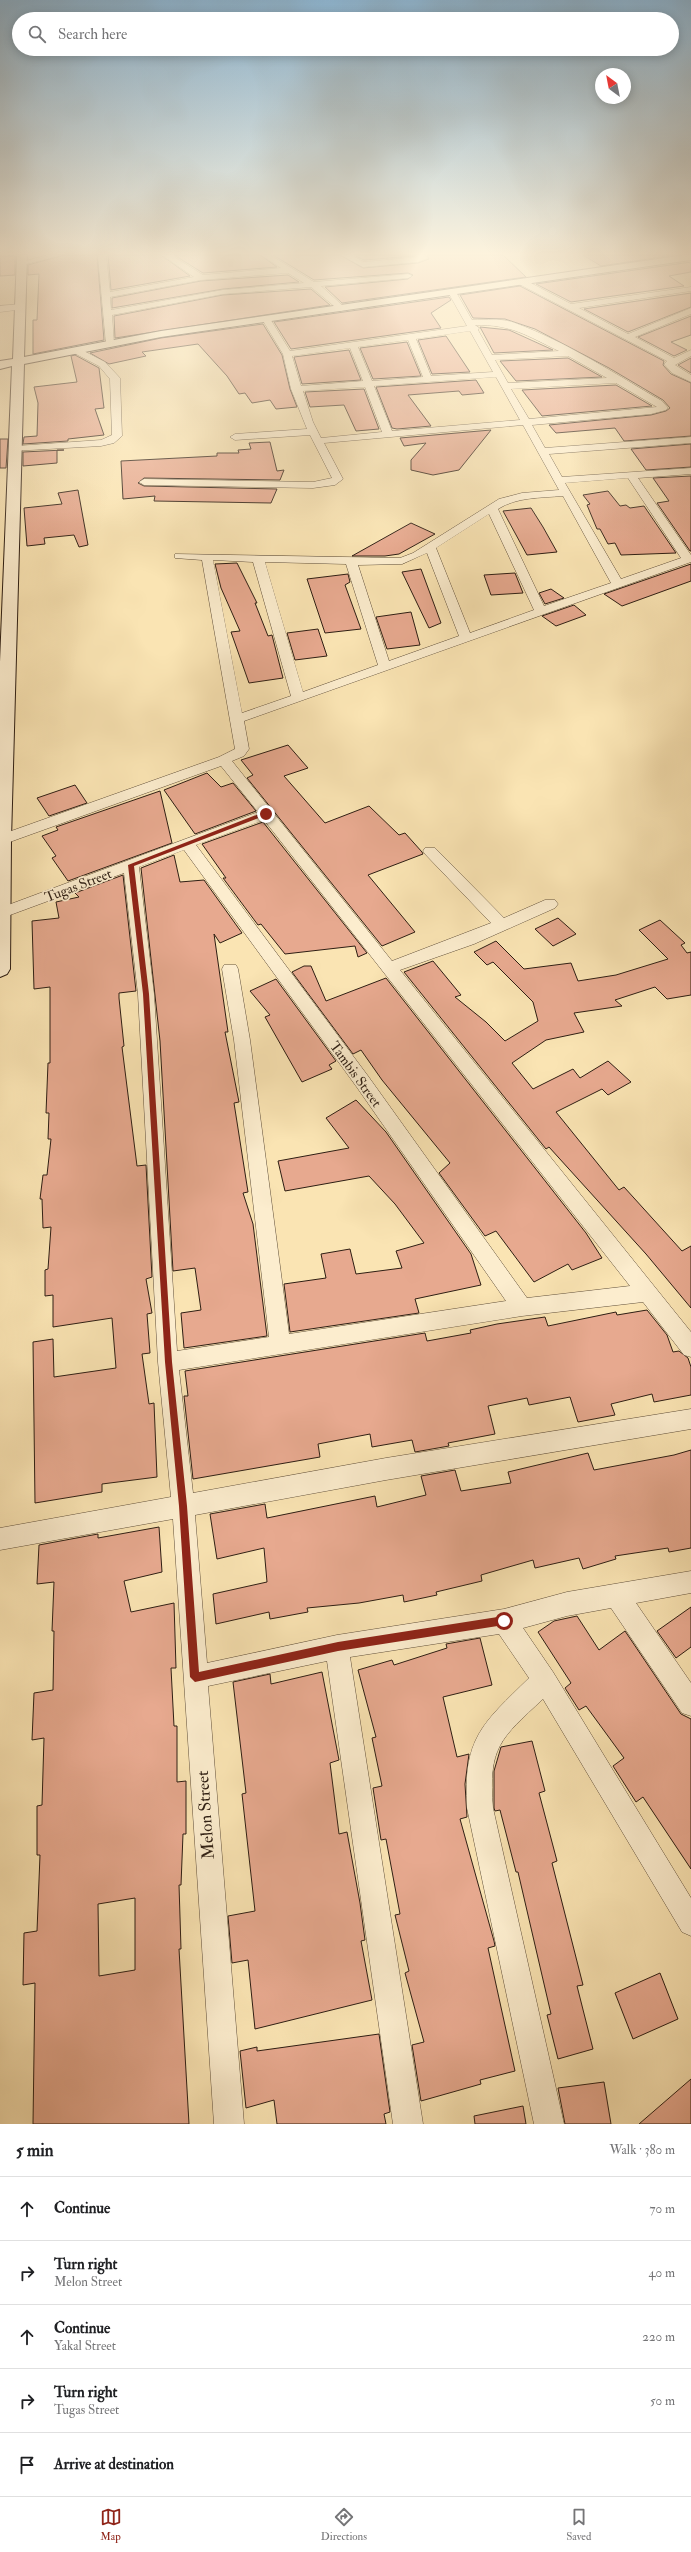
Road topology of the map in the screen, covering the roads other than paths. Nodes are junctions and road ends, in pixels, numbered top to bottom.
1 (19, 354) edge
2 (54, 354) edge
3 (83, 354) edge
4 (287, 354) edge
5 (356, 354) edge
6 (418, 354) edge
7 (489, 354) edge
8 (552, 354) edge
9 (572, 354) edge
10 (660, 354) edge
11 (688, 354) edge
12 (491, 358) junction
13 (19, 361) junction
14 (673, 361) junction
15 (0, 364) edge
16 (499, 374) junction
17 (428, 379) junction
18 (691, 379) edge
19 (619, 380) junction
20 (367, 383) junction
21 (506, 386) junction
22 (296, 389) junction
23 (526, 421) junction
24 (388, 434) junction
25 (315, 436) junction
26 (235, 437) dead end
27 (691, 440) edge
28 (16, 449) junction
29 (542, 451) junction
30 (691, 471) edge
31 (632, 476) junction
32 (558, 480) junction
33 (144, 482) dead end
34 (565, 493) junction
35 (492, 508) junction
36 (430, 546) junction
37 (179, 556) dead end
38 (208, 557) junction
39 (258, 558) junction
40 (689, 559) edge
41 (351, 561) junction
42 (617, 583) junction
43 (540, 611) junction
44 (466, 638) junction
45 (385, 668) junction
46 (298, 697) junction
47 (238, 719) junction
48 (224, 760) junction
49 (266, 814) junction
50 (2, 840) junction
51 (187, 843) junction
52 (430, 851) dead end
53 (131, 865) junction
54 (1, 876) edge
55 (550, 904) dead end
56 (2, 913) junction
57 (503, 926) junction
58 (389, 968) junction
59 (0, 969) edge
60 (230, 969) dead end
61 (647, 1293) junction
62 (522, 1307) junction
63 (280, 1346) junction
64 (691, 1348) edge
65 (168, 1362) junction
66 (691, 1419) edge
67 (183, 1506) junction
68 (0, 1539) edge
69 (691, 1582) edge
70 (617, 1596) junction
71 (504, 1621) junction
72 (338, 1647) junction
73 (195, 1677) junction
74 (545, 1680) junction
75 (691, 1704) edge
76 (691, 1923) edge
77 (229, 2124) edge
78 (408, 2124) edge
79 (549, 2124) edge

1 - 13 street
2 - 13 street
3 - 28 street
4 - 22 street
5 - 20 street
6 - 17 street
7 - 12 street
8 - 12 street
9 - 19 street
10 - 14 street
11 - 14 street
12 - 16 street
13 - 15 street
13 - 28 street
14 - 18 street
16 - 17 street
16 - 21 street
17 - 20 street
19 - 21 street
19 - 23 street
20 - 22 street
20 - 24 street
21 - 23 street
22 - 25 street
23 - 24 street
23 - 29 street
24 - 25 street
25 - 26 street
25 - 33 street
27 - 29 street
28 - 50 street
29 - 32 street
30 - 31 street
31 - 32 street
31 - 40 street
32 - 34 street
34 - 35 street
34 - 42 street
35 - 36 street
35 - 43 street
36 - 41 street
36 - 44 street
37 - 38 street
38 - 39 street
38 - 47 street
39 - 41 street
39 - 46 street
40 - 42 street
41 - 45 street
42 - 43 street
43 - 44 street
44 - 45 street
45 - 46 street
46 - 47 street
47 - 48 street
48 - 49 street
48 - 50 street
49 - 51 street, Tugas Street
49 - 58 street
50 - 54 street
51 - 53 street, Tugas Street
51 - 62 street, Tambis Street
52 - 57 street
53 - 56 street, Tugas Street
53 - 65 street, Melon Street
54 - 56 street
55 - 57 street
56 - 59 street
57 - 58 street
58 - 61 street
60 - 63 street
61 - 62 street
61 - 64 street
62 - 63 street
63 - 65 street
65 - 67 street, Melon Street
66 - 67 street
67 - 68 street
67 - 73 street, Melon Street
69 - 70 street
70 - 71 street
70 - 75 street
71 - 72 street
71 - 74 street
72 - 73 street
72 - 78 street
73 - 77 street, Melon Street
74 - 76 street
74 - 79 street

